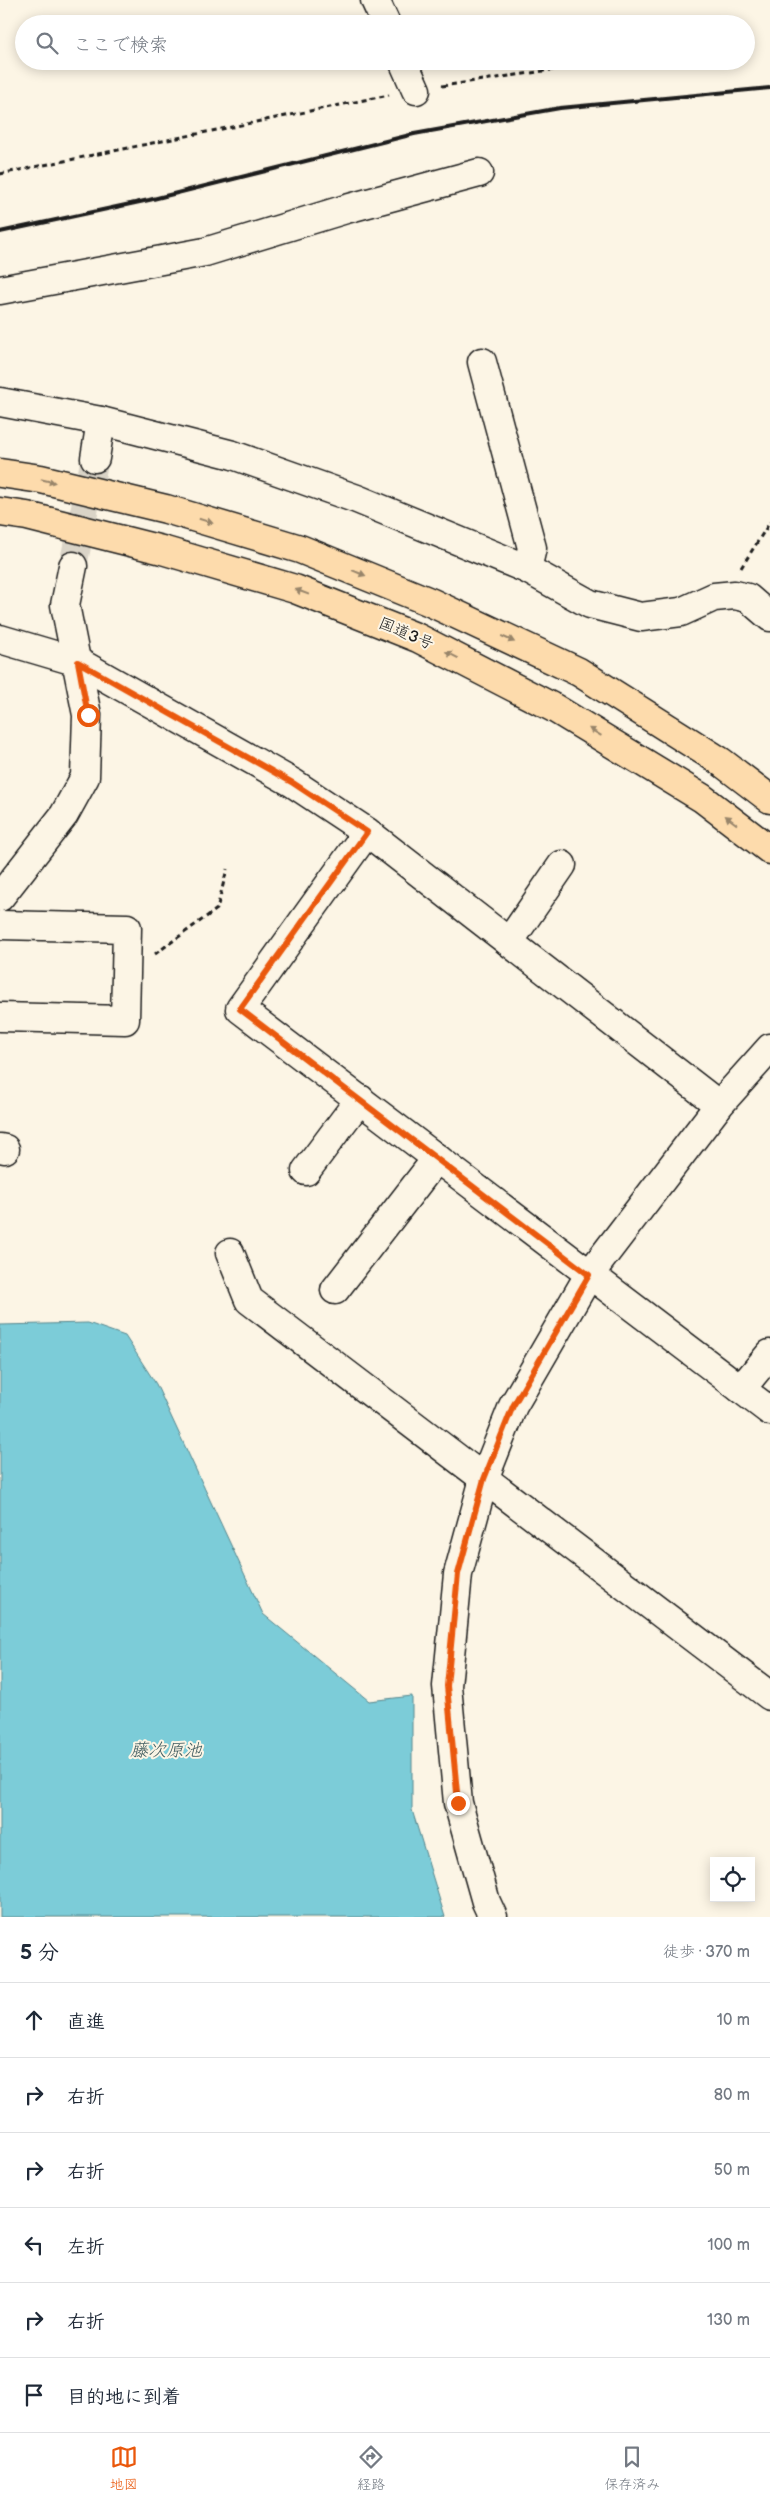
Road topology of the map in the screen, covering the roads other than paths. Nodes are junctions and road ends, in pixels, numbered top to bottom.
1 (376, 0) edge
2 (382, 15) edge
3 (407, 70) edge
4 (416, 90) road end
5 (479, 173) dead end
6 (0, 290) edge
7 (482, 362) dead end
8 (0, 402) edge
9 (101, 420) junction
10 (94, 458) tunnel mouth
11 (0, 473) edge
12 (0, 512) edge
13 (73, 566) tunnel mouth
14 (527, 568) junction
15 (770, 617) edge
16 (0, 638) edge
17 (78, 662) junction
18 (770, 799) edge
19 (367, 832) junction
20 (770, 850) edge
21 (562, 865) dead end
22 (0, 897) edge
23 (0, 925) edge
24 (509, 942) junction
25 (0, 1017) edge
26 (770, 1048) edge
27 (360, 1099) junction
28 (719, 1105) junction
29 (437, 1158) junction
30 (306, 1171) dead end
31 (230, 1253) dead end
32 (589, 1275) junction
33 (335, 1290) dead end
34 (770, 1354) edge
35 (741, 1389) junction
36 (770, 1411) edge
37 (484, 1479) junction
38 (770, 1696) edge
39 (493, 1917) edge

1 - 2 street
3 - 4 street
5 - 6 street
7 - 14 street
8 - 9 street
9 - 10 street
9 - 14 street
11 -> 18 highway
20 -> 12 highway, 国道3号
13 - 17 street
14 - 15 street
16 - 17 street
17 - 19 street
17 - 22 street
19 - 24 street
19 - 27 street
21 - 24 street
23 - 25 street
24 - 28 street
26 - 28 street
27 - 29 street
27 - 30 street
28 - 32 street
29 - 32 street
29 - 33 street
31 - 37 street
32 - 35 street
32 - 37 street
34 - 35 street
35 - 36 street
37 - 38 street
37 - 39 street

